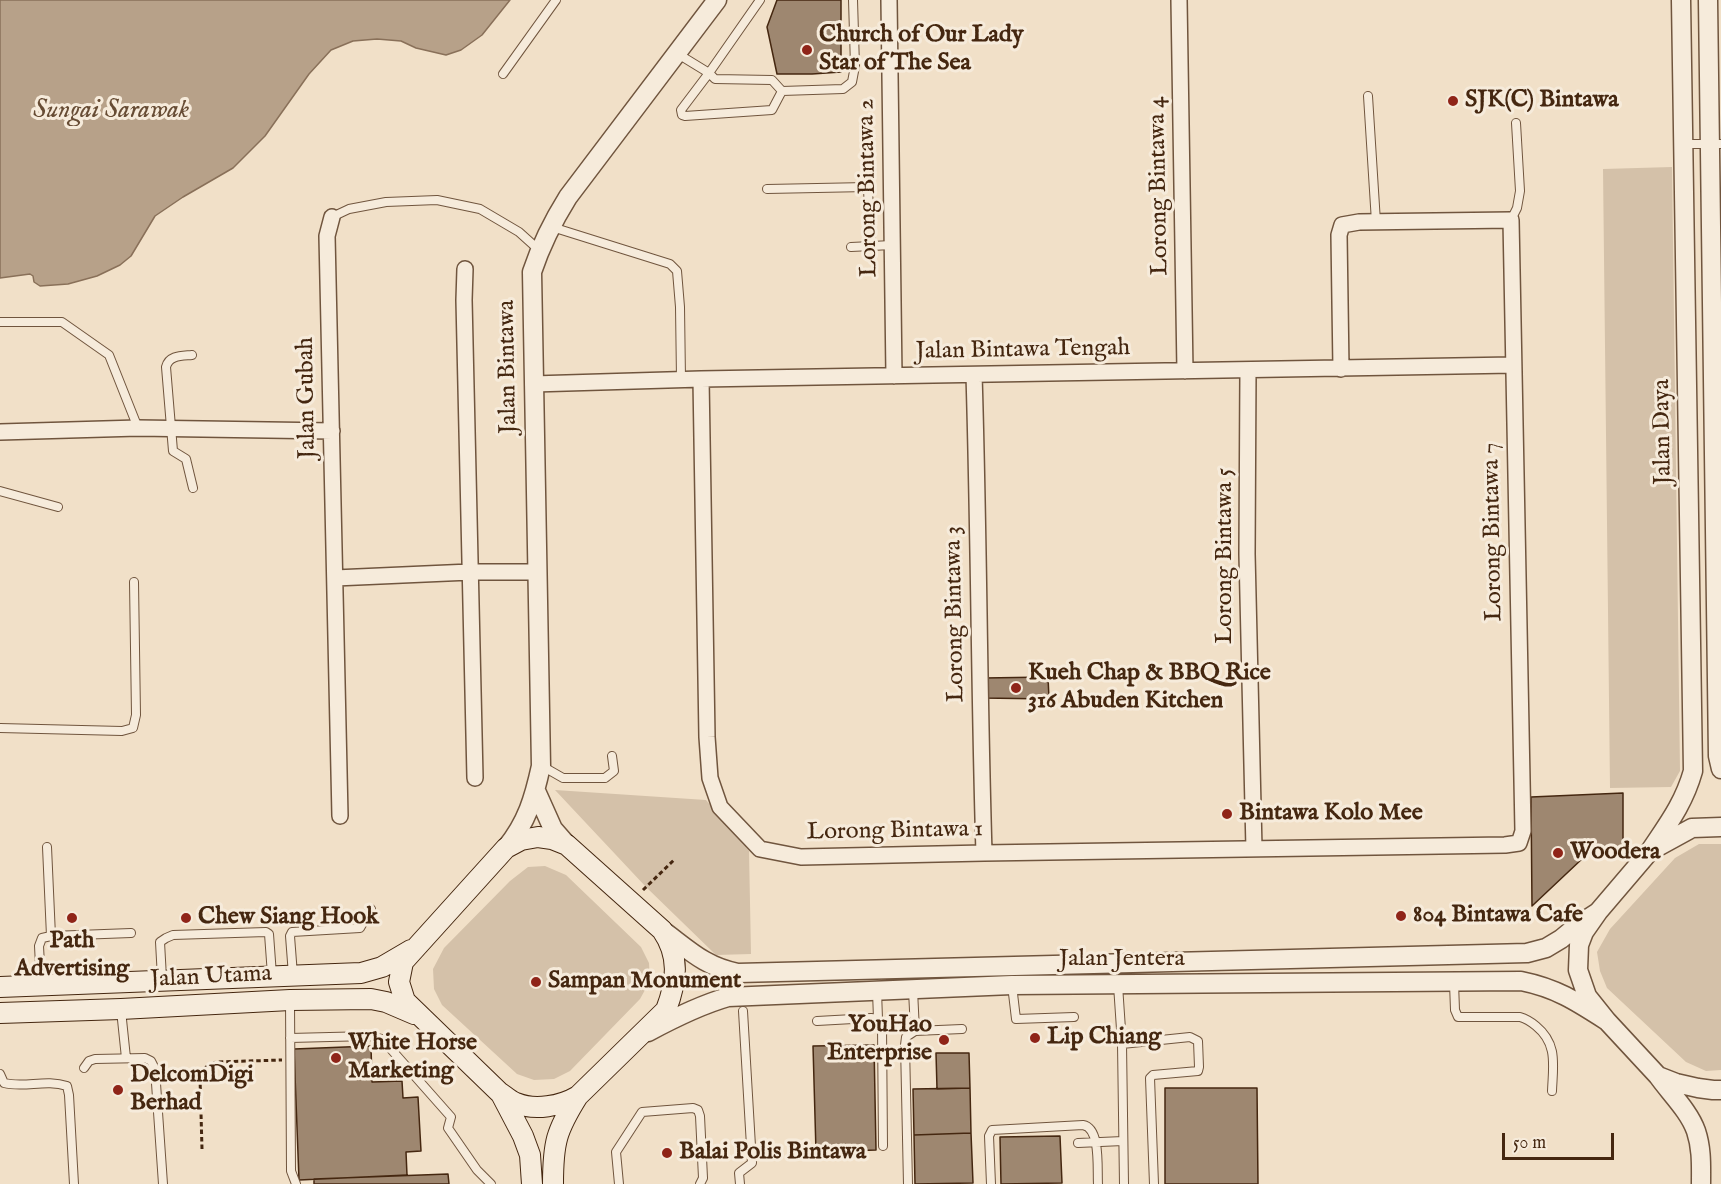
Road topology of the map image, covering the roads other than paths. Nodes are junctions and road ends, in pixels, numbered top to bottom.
1 (556, 0) edge
2 (717, 0) edge
3 (760, 0) edge
4 (853, 0) edge
5 (889, 0) edge
6 (1179, 0) edge
7 (1681, 0) edge
8 (1707, 0) edge
9 (677, 53) junction
10 (709, 73) junction
11 (504, 75) dead end
12 (782, 91) junction
13 (1368, 96) dead end
14 (1516, 123) dead end
15 (1683, 144) junction
16 (1715, 145) edge
17 (767, 189) dead end
18 (332, 217) joint
19 (1510, 220) junction
20 (1376, 222) junction
21 (550, 226) junction
22 (892, 245) junction
23 (851, 246) dead end
24 (871, 246) junction
25 (539, 250) junction
26 (465, 269) dead end
27 (1716, 300) edge
28 (0, 322) edge
29 (192, 355) dead end
30 (1513, 365) junction
31 (1341, 369) junction
32 (1248, 370) junction
33 (1185, 371) junction
34 (974, 375) junction
35 (894, 376) junction
36 (681, 379) junction
37 (701, 379) junction
38 (533, 384) junction
39 (138, 428) junction
40 (172, 428) junction
41 (332, 431) junction
42 (0, 432) edge
43 (193, 488) dead end
44 (0, 490) edge
45 (58, 507) dead end
46 (1715, 509) junction
47 (1690, 555) junction
48 (470, 572) junction
49 (536, 572) junction
50 (335, 578) junction
51 (134, 582) dead end
52 (0, 728) edge
53 (612, 756) dead end
54 (541, 766) junction
55 (1721, 769) edge
56 (476, 778) dead end
57 (536, 791) junction
58 (340, 816) dead end
59 (1721, 827) edge
60 (1519, 843) joint
61 (567, 845) junction
62 (47, 847) dead end
63 (506, 848) junction
64 (1254, 849) junction
65 (1650, 851) junction
66 (984, 853) junction
67 (371, 909) dead end
68 (1598, 912) junction
69 (662, 930) junction
70 (131, 933) dead end
71 (51, 936) junction
72 (418, 946) junction
73 (293, 976) junction
74 (272, 977) junction
75 (162, 980) junction
76 (1454, 981) junction
77 (1118, 984) junction
78 (1012, 985) junction
79 (41, 986) junction
80 (0, 987) edge
81 (913, 990) junction
82 (877, 992) junction
83 (290, 1000) junction
84 (121, 1009) junction
85 (743, 1011) dead end
86 (0, 1013) edge
87 (422, 1017) junction
88 (1074, 1017) dead end
89 (878, 1019) junction
90 (817, 1021) dead end
91 (1606, 1021) junction
92 (962, 1029) dead end
93 (915, 1031) junction
94 (290, 1038) junction
95 (637, 1038) junction
96 (1122, 1044) junction
97 (126, 1058) junction
98 (84, 1068) dead end
99 (0, 1074) edge
100 (1658, 1076) junction
101 (1721, 1090) edge
102 (1552, 1091) dead end
103 (499, 1092) junction
104 (578, 1096) junction
105 (1096, 1142) junction
106 (1123, 1142) junction
107 (1078, 1143) dead end
108 (883, 1146) dead end
109 (74, 1184) edge
110 (163, 1184) edge
111 (296, 1184) edge
112 (491, 1184) edge
113 (532, 1184) edge
114 (553, 1184) edge
115 (619, 1184) edge
116 (700, 1184) edge
117 (740, 1184) edge
118 (908, 1184) edge
119 (991, 1184) edge
120 (1098, 1184) edge
121 (1124, 1184) edge
122 (1154, 1184) edge
123 (1701, 1184) edge

1 - 11 lane
2 - 9 street, Jalan Bintawa
3 - 10 lane
4 - 12 lane
5 - 22 street, Lorong Bintawa 2
6 - 33 street, Lorong Bintawa 4
7 - 15 street, Jalan Daya
8 - 16 street, Jalan Daya
9 - 10 lane
9 - 21 street, Jalan Bintawa
10 - 12 lane
10 - 12 lane
13 - 20 lane
14 - 19 lane
15 - 16 lane
15 - 47 street, Jalan Daya
16 - 27 street, Jalan Daya
17 - 24 lane
18 - 25 lane
18 - 41 street, Jalan Gubah
19 - 20 street
19 - 30 street, Lorong Bintawa 7
20 - 31 street
21 - 25 street, Jalan Bintawa
21 - 36 lane
22 - 24 lane
22 - 35 street, Lorong Bintawa 2
23 - 24 lane
25 - 38 street, Jalan Bintawa
26 - 48 street
27 - 46 street, Jalan Daya
28 - 39 lane
29 - 40 lane
30 - 31 street, Jalan Bintawa Tengah
30 - 60 street, Lorong Bintawa 7
31 - 32 street, Jalan Bintawa Tengah
32 - 33 street, Jalan Bintawa Tengah
32 - 64 street, Lorong Bintawa 5
33 - 34 street, Jalan Bintawa Tengah
34 - 35 street, Jalan Bintawa Tengah
34 - 66 street, Lorong Bintawa 3
35 - 37 street, Jalan Bintawa Tengah
36 - 37 street, Jalan Bintawa Tengah
36 - 38 street, Jalan Bintawa Tengah
37 - 66 street, Lorong Bintawa 1
38 - 49 street, Jalan Bintawa
39 - 40 street
39 - 42 street
40 - 41 street
40 - 43 lane
41 - 50 street, Jalan Gubah
44 - 45 lane
46 - 47 street
46 - 55 street, Jalan Daya
47 - 65 street, Jalan Daya
48 - 49 street
48 - 50 street
48 - 56 street
49 - 54 street, Jalan Bintawa
50 - 58 street, Jalan Gubah
51 - 52 lane
53 - 54 lane
54 - 57 street, Jalan Bintawa
57 - 61 street
57 - 63 street, Jalan Bintawa
59 - 65 street
60 - 64 street, Lorong Bintawa 1
61 - 63 main road
61 - 69 main road
62 - 71 lane
63 - 72 main road
64 - 66 street, Lorong Bintawa 1
65 - 68 street
67 - 73 lane
68 - 69 street, Jalan Jentera
68 - 91 street
69 - 95 main road
70 - 71 lane
71 - 79 lane
72 - 73 main road, Jalan Utama
72 - 87 main road
73 - 74 main road, Jalan Utama
74 - 75 main road, Jalan Utama
74 - 75 lane
75 - 79 main road, Jalan Utama
76 - 77 street, Jalan Jentera
76 - 91 street, Jalan Jentera
76 - 102 lane
77 - 78 street, Jalan Jentera
77 - 96 lane
78 - 81 street, Jalan Jentera
78 - 88 lane
79 - 80 main road, Jalan Utama
81 - 82 street, Jalan Jentera
81 - 93 lane
82 - 89 lane
82 - 95 street, Jalan Jentera
83 - 84 main road, Jalan Utama
83 - 87 main road, Jalan Utama
83 - 94 lane
84 - 86 main road, Jalan Utama
84 - 97 lane
85 - 117 lane
87 - 103 main road
89 - 90 lane
89 - 108 lane
91 - 100 street
92 - 93 lane
93 - 118 lane
94 - 111 lane
94 - 112 lane
95 - 104 main road
96 - 106 lane
96 - 122 lane
97 - 98 lane
97 - 110 lane
99 - 109 lane
100 - 101 street
100 - 123 street
103 - 104 main road
103 - 113 main road
104 - 114 main road
105 - 106 lane
105 - 107 lane
105 - 119 lane
105 - 120 lane
106 - 121 lane
115 - 116 lane

